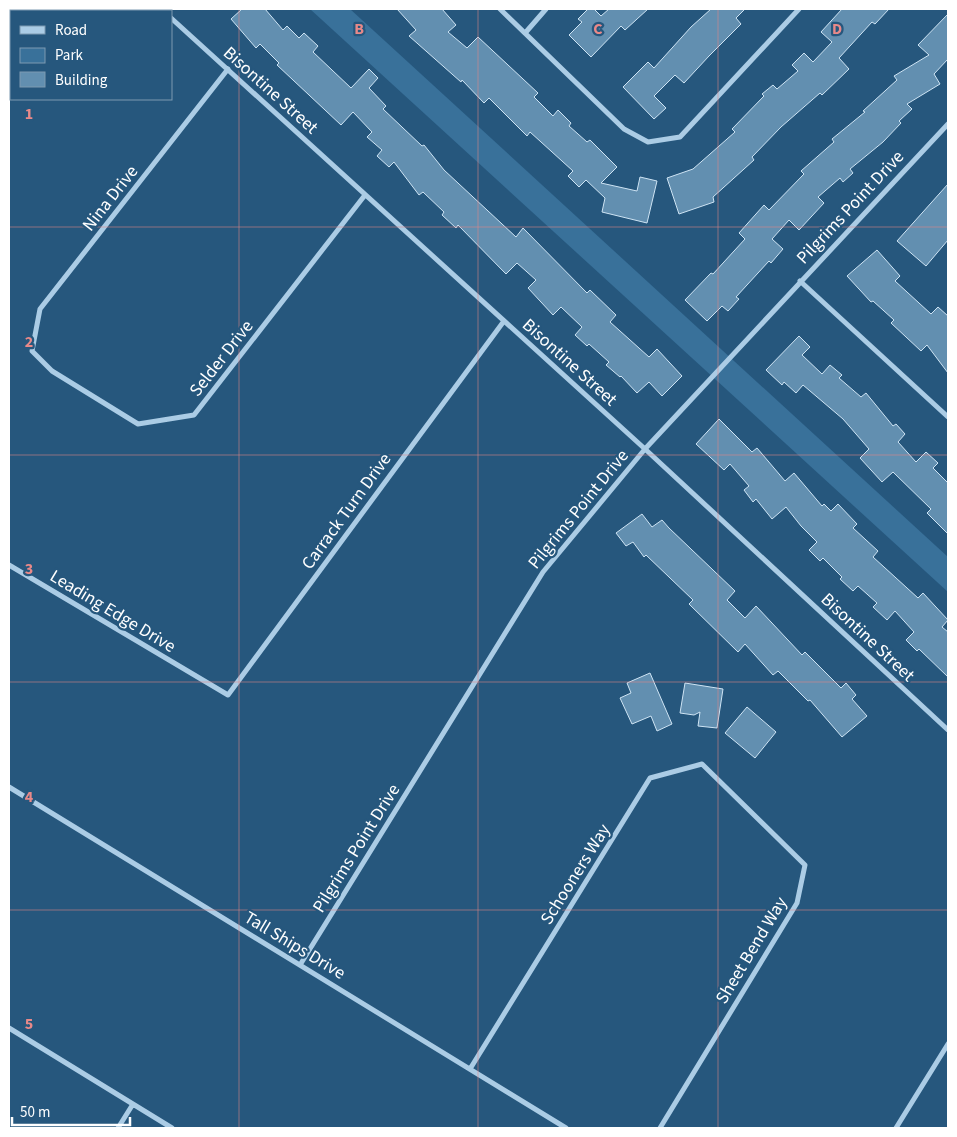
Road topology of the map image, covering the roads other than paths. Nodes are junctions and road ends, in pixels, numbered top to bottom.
1 (500, 9) edge
2 (546, 9) edge
3 (799, 9) edge
4 (172, 19) edge
5 (526, 32) junction
6 (228, 69) junction
7 (948, 124) edge
8 (365, 195) junction
9 (800, 281) junction
10 (504, 321) junction
11 (32, 351) joint
12 (948, 417) edge
13 (645, 449) junction
14 (9, 565) edge
15 (204, 680) joint
16 (948, 730) edge
17 (9, 787) edge
18 (736, 797) joint
19 (300, 965) junction
20 (9, 1028) edge
21 (948, 1044) edge
22 (470, 1069) junction
23 (132, 1104) junction
24 (118, 1128) edge
25 (172, 1128) edge
26 (566, 1128) edge
27 (660, 1128) edge
28 (896, 1128) edge

1 - 5 street
2 - 5 street
3 - 5 street
4 - 6 street, Bisontine Street
6 - 8 street, Bisontine Street
6 - 11 street, Nina Drive
7 - 9 street, Pilgrims Point Drive
8 - 10 street, Bisontine Street
8 - 11 street, Selder Drive
9 - 12 street
9 - 13 street, Pilgrims Point Drive
10 - 13 street, Bisontine Street
10 - 15 street, Carrack Turn Drive
13 - 16 street, Bisontine Street
13 - 19 street, Pilgrims Point Drive
14 - 15 street, Leading Edge Drive
17 - 19 street, Tall Ships Drive
18 - 22 street, Schooners Way
18 - 27 street, Sheet Bend Way
19 - 22 street, Tall Ships Drive
20 - 23 street
21 - 28 street
22 - 26 street, Tall Ships Drive
23 - 24 street
23 - 25 street

